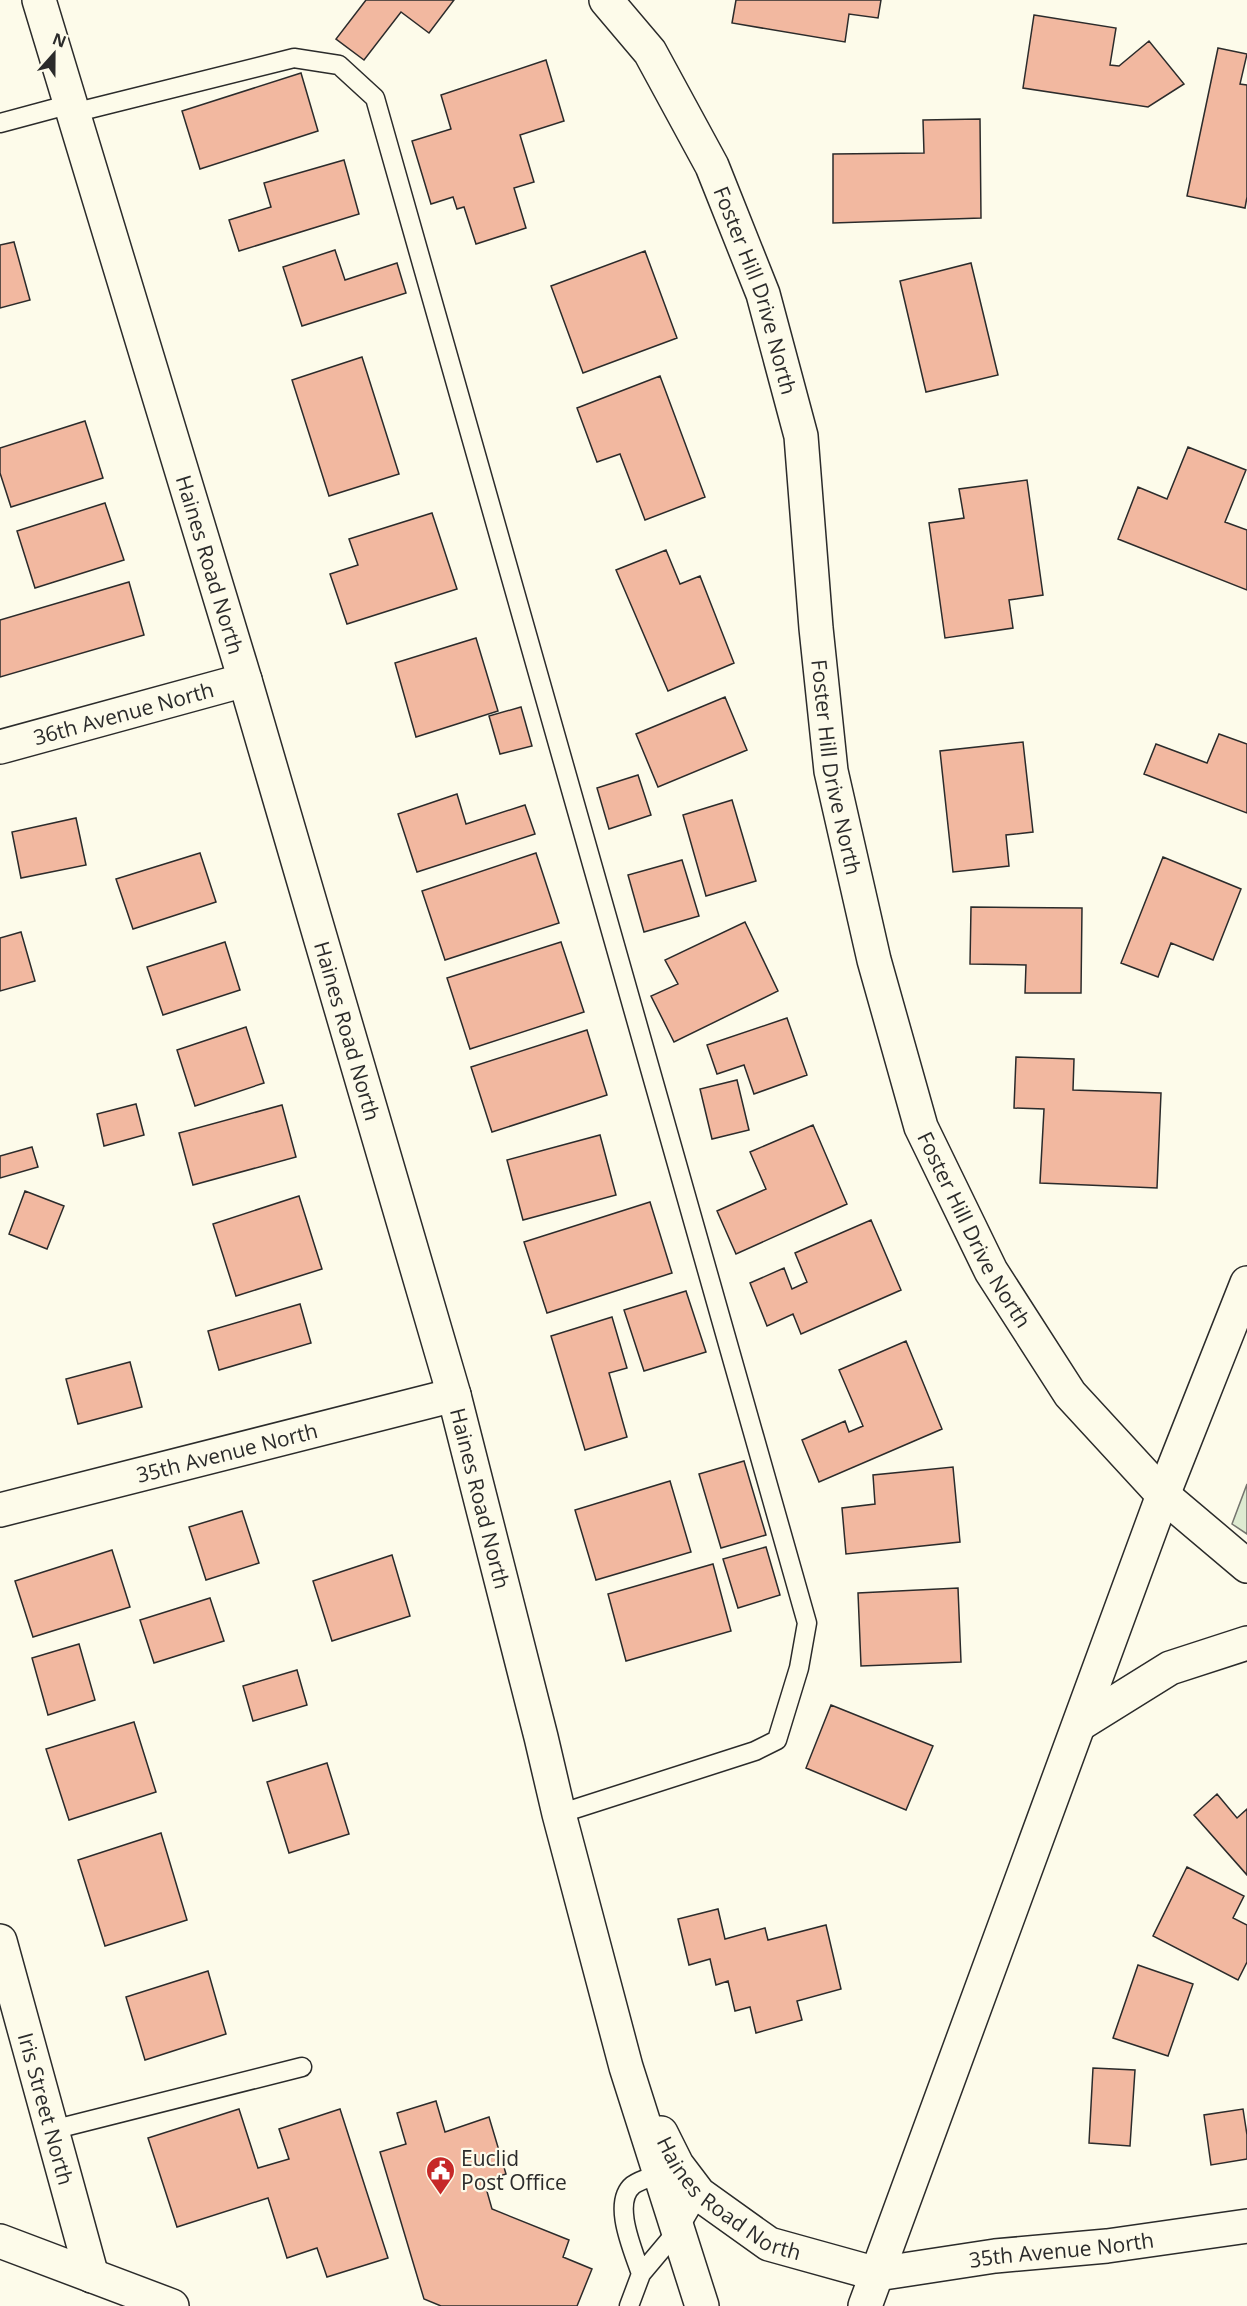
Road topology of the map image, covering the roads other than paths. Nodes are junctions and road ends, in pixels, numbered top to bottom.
1 (39, 0) edge
2 (606, 0) edge
3 (72, 109) junction
4 (0, 123) edge
5 (245, 680) junction
6 (0, 747) edge
7 (1247, 1283) edge
8 (454, 1395) junction
9 (1163, 1495) junction
10 (0, 1510) edge
11 (1247, 1566) edge
12 (1247, 1642) edge
13 (1080, 1724) junction
14 (559, 1814) junction
15 (0, 1941) edge
16 (302, 2067) dead end
17 (626, 2067) junction
18 (52, 2130) junction
19 (659, 2174) junction
20 (699, 2194) junction
21 (1247, 2226) edge
22 (678, 2230) junction
23 (0, 2241) edge
24 (641, 2274) junction
25 (877, 2274) junction
26 (92, 2276) junction
27 (172, 2306) edge
28 (629, 2306) edge
29 (702, 2306) edge
30 (865, 2306) edge

1 - 3 street, Haines Road North
2 - 9 street, Foster Hill Drive North
3 - 4 lane
3 - 5 street, Haines Road North
3 - 14 lane
5 - 6 street, 36th Avenue North
5 - 8 street, Haines Road North
7 - 9 street
8 - 10 street, 35th Avenue North
8 - 14 street, Haines Road North
9 - 11 street
9 - 13 street
12 - 13 street
13 - 25 street
14 - 17 street, Haines Road North
15 - 18 street, Iris Street North
16 - 18 lane
17 - 19 street, Haines Road North
17 - 20 street, Haines Road North
18 - 26 street, Iris Street North
19 - 22 street, Haines Road North
19 - 24 lane
20 - 22 lane
20 - 25 street, Haines Road North
21 - 25 street, 35th Avenue North
22 - 24 lane
22 - 29 street, Haines Road North
23 - 26 street
24 - 28 lane
25 - 30 street
26 - 27 street

